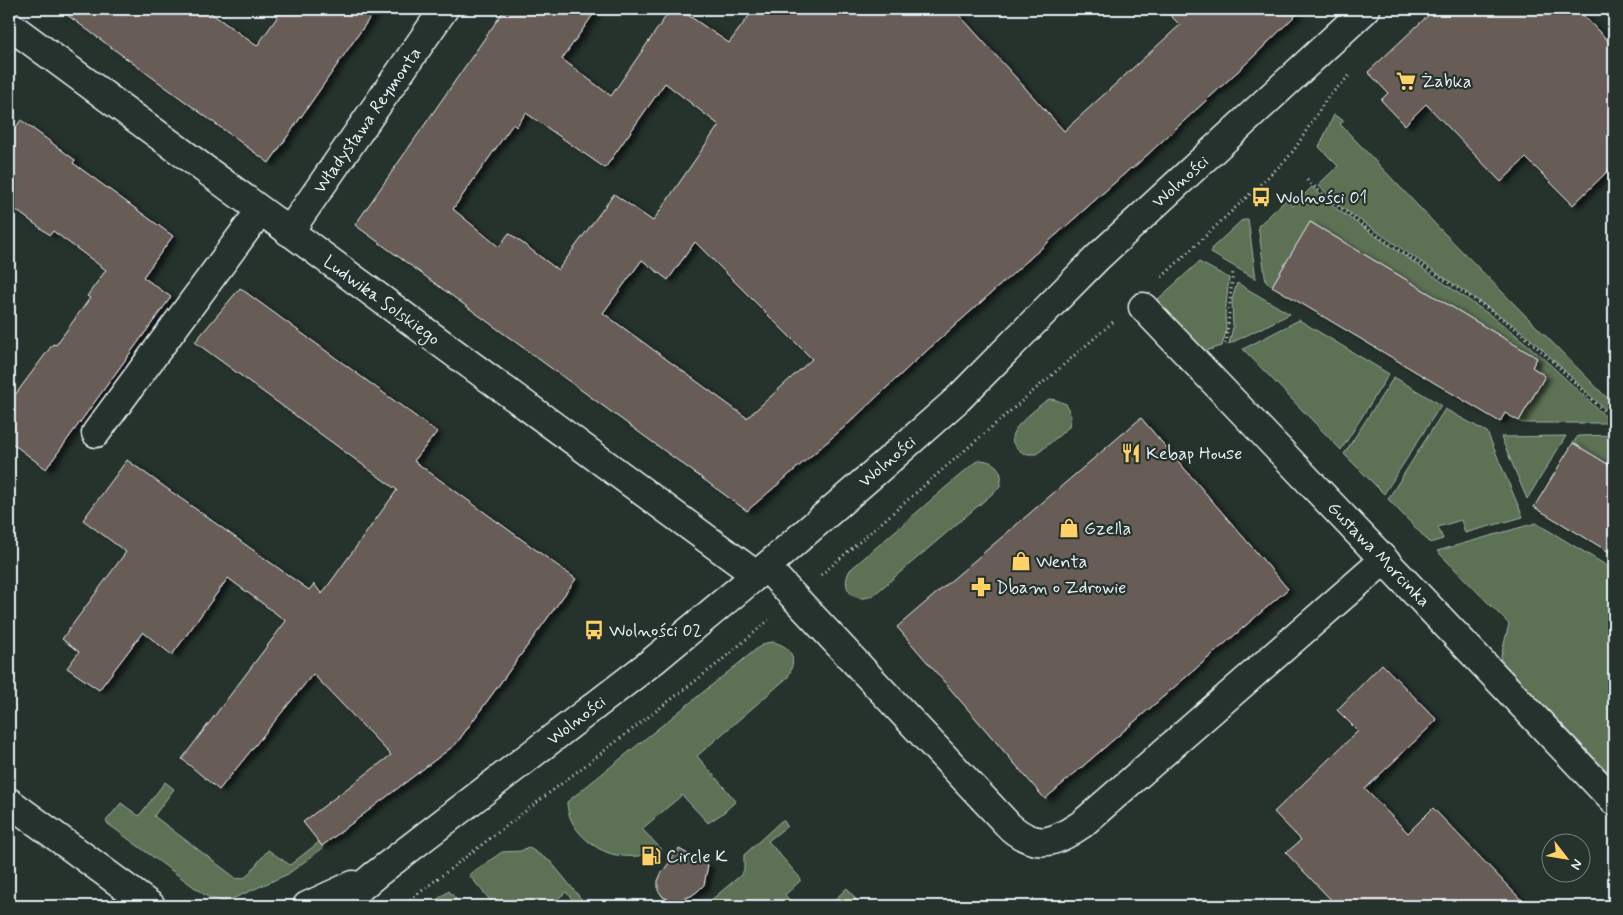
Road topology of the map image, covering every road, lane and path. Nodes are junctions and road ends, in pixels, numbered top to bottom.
1 (444, 9) edge
2 (1366, 9) edge
3 (9, 25) edge
4 (1352, 72) dead end
5 (1307, 180) dead end
6 (260, 210) junction
7 (289, 232) junction
8 (1233, 272) dead end
9 (1156, 282) dead end
10 (1132, 311) joint
11 (1228, 351) dead end
12 (1614, 421) edge
13 (96, 433) dead end
14 (1384, 560) junction
15 (761, 571) junction
16 (821, 575) dead end
17 (772, 618) dead end
18 (1614, 801) edge
19 (9, 802) edge
20 (375, 875) junction
21 (151, 906) edge
22 (307, 906) edge
23 (338, 906) edge
24 (402, 906) edge

1 - 7 street, Władysława Reymonta
2 - 15 street, Wolności
3 - 6 street, Ludwika Solskiego
4 - 9 path
5 - 12 path
6 - 7 street, Ludwika Solskiego
6 - 13 street
7 - 15 street, Ludwika Solskiego
8 - 11 path
10 - 14 street, Gustawa Morcinka
10 - 16 path
14 - 15 street, Ludwika Solskiego
14 - 18 street, Gustawa Morcinka
15 - 20 street, Wolności
17 - 24 path
19 - 21 street
20 - 22 street, Wolności
20 - 23 street, Wolności

